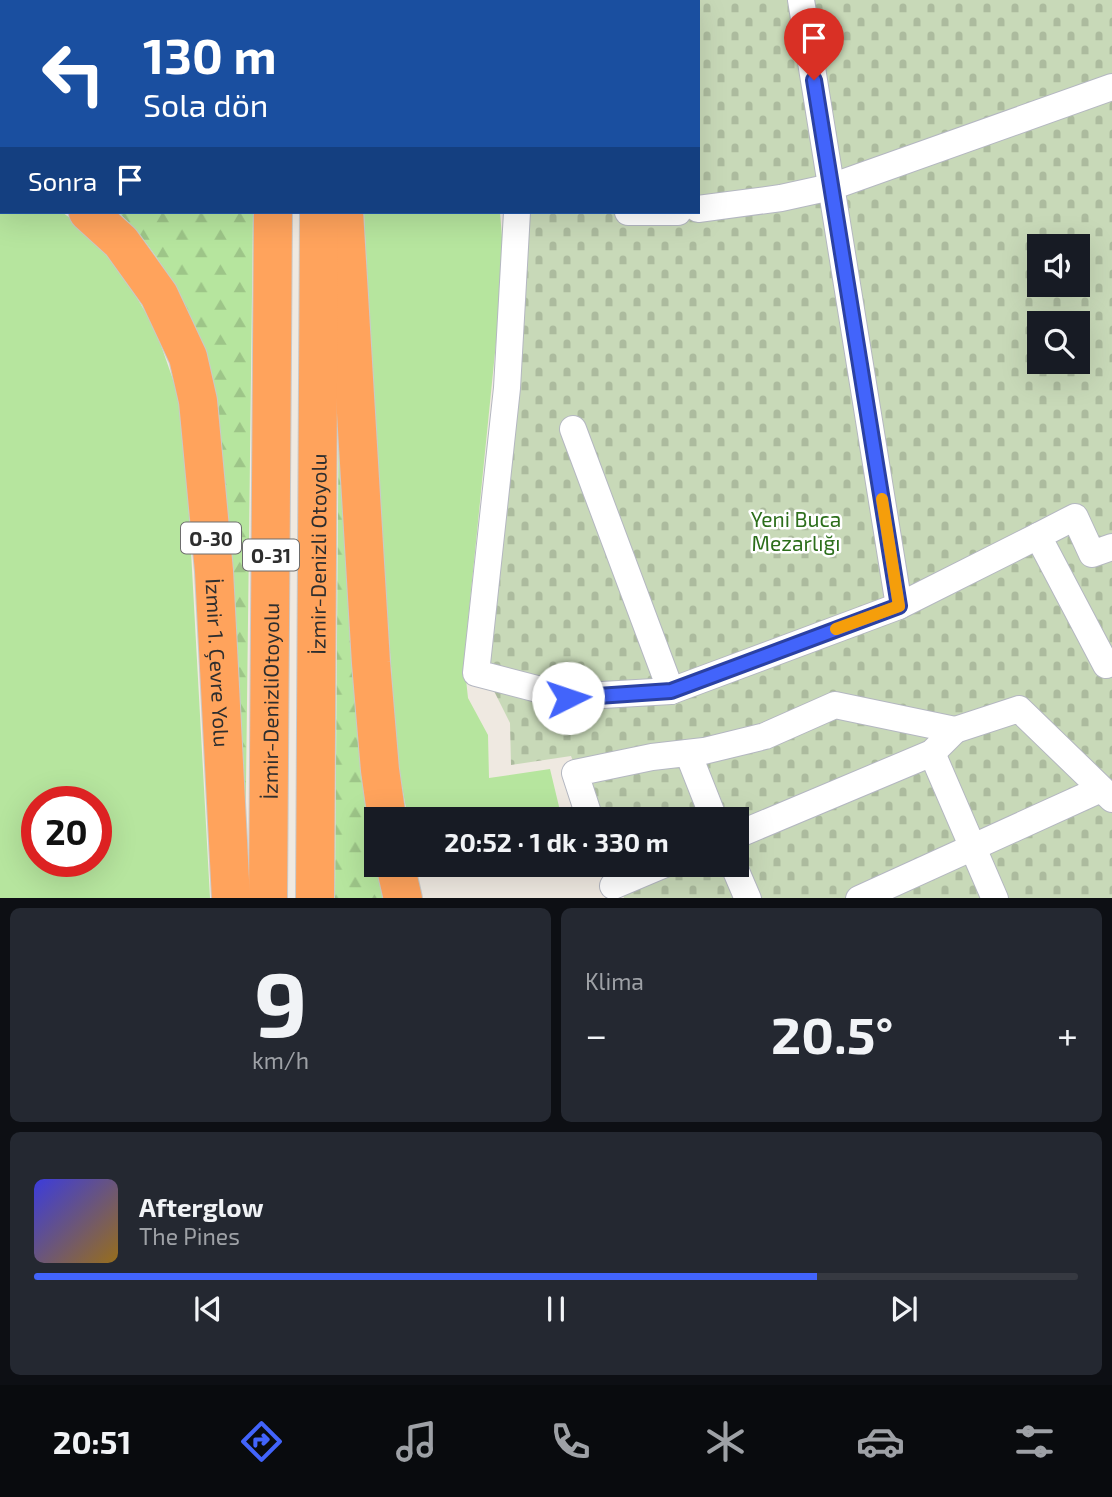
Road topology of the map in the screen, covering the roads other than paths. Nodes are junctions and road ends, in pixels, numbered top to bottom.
1 (801, 0) edge
2 (1112, 87) edge
3 (831, 187) junction
4 (700, 209) edge
5 (90, 214) edge
6 (273, 214) edge
7 (319, 214) edge
8 (344, 214) edge
9 (517, 214) edge
10 (573, 429) dead end
11 (1038, 536) junction
12 (1112, 547) edge
13 (899, 606) junction
14 (1112, 662) edge
15 (671, 691) junction
16 (954, 730) junction
17 (932, 752) junction
18 (688, 753) junction
19 (1107, 794) edge
20 (385, 807) edge
21 (586, 807) edge
22 (709, 807) edge
23 (749, 830) edge
24 (973, 847) junction
25 (398, 877) edge
26 (629, 877) edge
27 (739, 877) edge
28 (612, 883) edge
29 (231, 898) edge
30 (268, 898) edge
31 (315, 898) edge
32 (403, 898) edge
33 (748, 898) edge
34 (859, 898) edge
35 (995, 898) edge

1 - 3 lane
2 - 3 lane
3 - 4 lane
3 - 13 lane
5 - 29 highway, İzmir 1. Çevre Yolu / O-30
6 - 30 highway, İzmir-DenizliOtoyolu / O-31
7 - 31 highway, İzmir-Denizli Otoyolu / O-31
8 - 20 highway
9 - 15 lane
10 - 15 lane
11 - 12 lane
11 - 13 lane
11 - 14 lane
13 - 15 lane
16 - 17 lane
16 - 18 lane
16 - 19 lane
17 - 23 lane
17 - 24 lane
18 - 21 lane
18 - 22 lane
19 - 24 lane
24 - 34 lane
24 - 35 lane
25 - 32 highway
26 - 28 lane
27 - 33 lane

